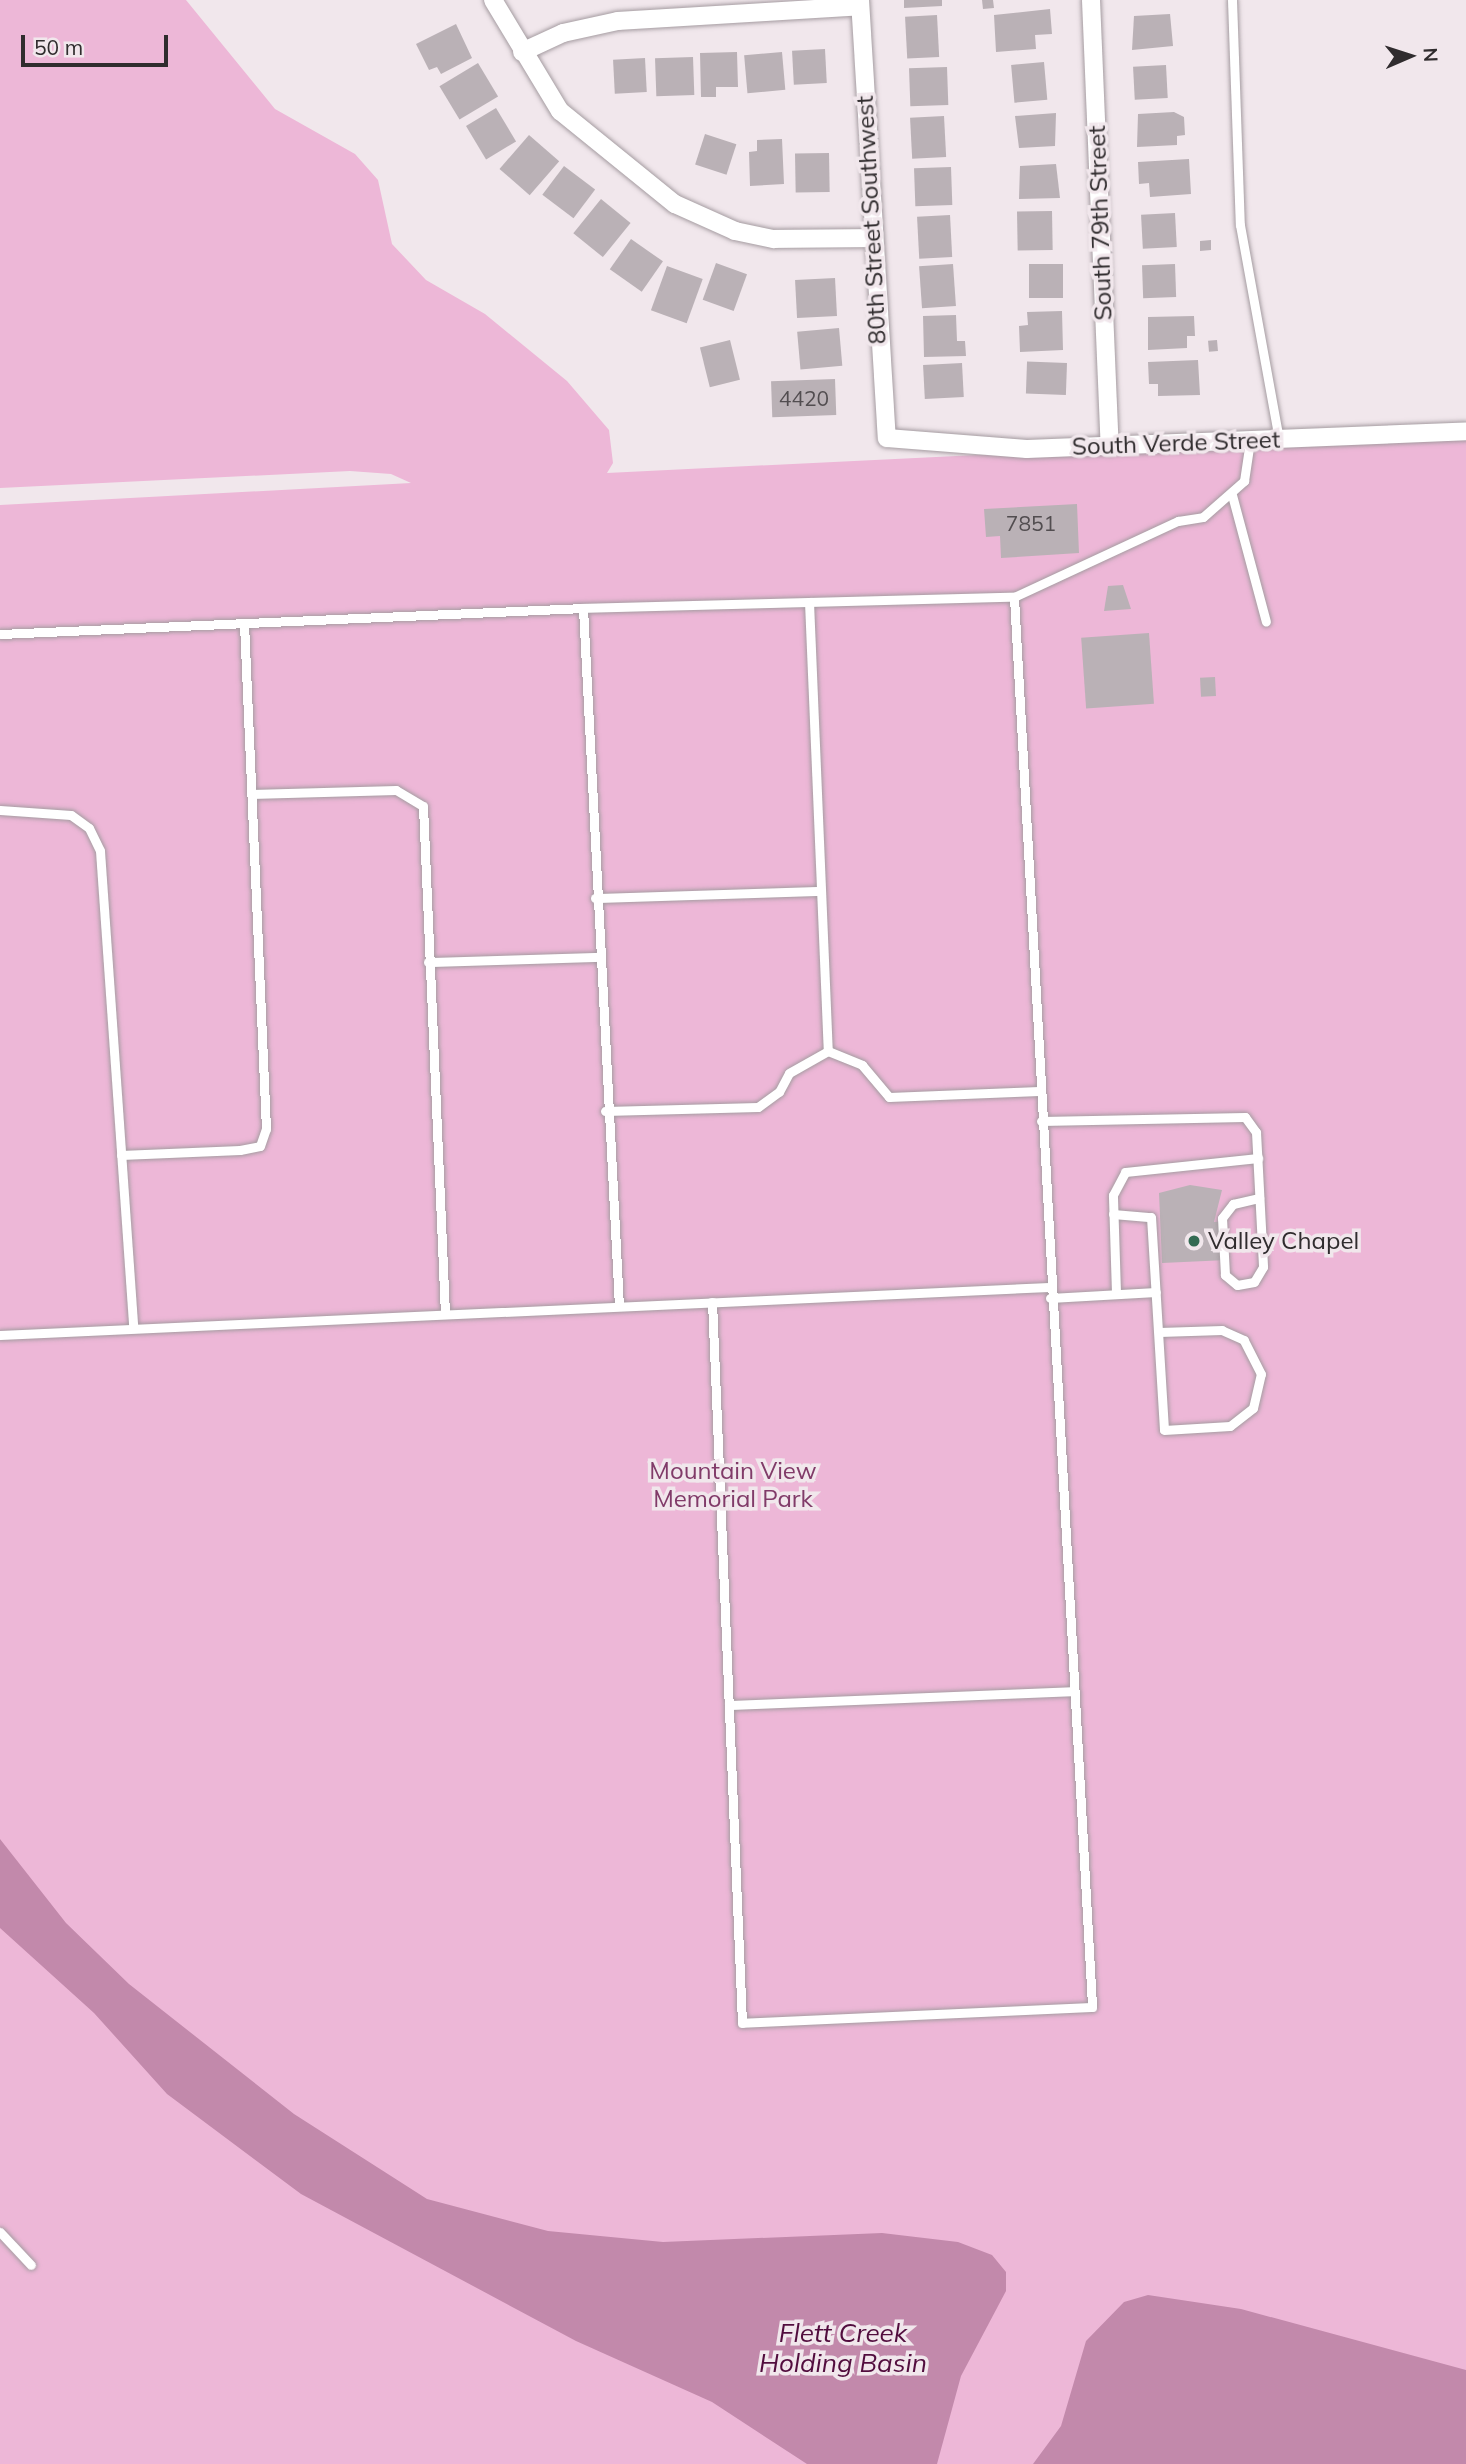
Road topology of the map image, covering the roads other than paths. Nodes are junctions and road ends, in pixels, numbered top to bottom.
1 (493, 0) edge
2 (1091, 0) edge
3 (1232, 0) edge
4 (860, 3) edge
5 (522, 52) junction
6 (871, 238) junction
7 (1466, 431) edge
8 (887, 438) joint
9 (1279, 439) junction
10 (1250, 441) junction
11 (1110, 447) junction
12 (1232, 495) junction
13 (1014, 597) junction
14 (809, 602) junction
15 (583, 608) junction
16 (1266, 622) dead end
17 (244, 623) junction
18 (0, 634) edge
19 (251, 794) junction
20 (0, 810) edge
21 (820, 891) junction
22 (595, 898) junction
23 (598, 957) junction
24 (428, 962) junction
25 (828, 1051) junction
26 (1040, 1091) junction
27 (605, 1111) junction
28 (1041, 1121) junction
29 (121, 1155) junction
30 (1258, 1158) junction
31 (1259, 1198) junction
32 (1113, 1214) junction
33 (1049, 1287) junction
34 (1156, 1292) junction
35 (1116, 1293) junction
36 (1050, 1298) junction
37 (712, 1302) junction
38 (619, 1306) junction
39 (445, 1314) junction
40 (133, 1328) junction
41 (1158, 1332) junction
42 (0, 1335) edge
43 (1073, 1691) junction
44 (729, 1705) junction
45 (0, 2232) edge
46 (31, 2265) dead end

1 - 5 street
2 - 11 street, South 79th Street
3 - 9 lane
4 - 5 street
4 - 6 street, 80th Street Southwest
5 - 6 street
6 - 8 street, 80th Street Southwest
7 - 9 street, South Verde Street
8 - 11 street, South Verde Street
9 - 10 street, South Verde Street
10 - 11 street, South Verde Street
10 - 12 lane
12 - 13 lane
12 - 16 lane
13 - 14 lane
13 - 26 lane
14 - 15 lane
14 - 21 lane
15 - 17 lane
15 - 22 lane
17 - 18 lane
17 - 19 lane
19 - 24 lane
19 - 29 lane
20 - 29 lane
21 - 22 lane
21 - 25 lane
22 - 23 lane
23 - 24 lane
23 - 27 lane
24 - 39 lane
25 - 26 lane
25 - 27 lane
26 - 28 lane
27 - 38 lane
28 - 30 lane
28 - 33 lane
29 - 40 lane
30 - 31 lane
30 - 32 lane
31 - 31 lane
32 - 34 lane
32 - 35 lane
33 - 36 lane
33 - 37 lane
34 - 35 lane
34 - 41 lane
35 - 36 lane
36 - 43 lane
37 - 38 lane
37 - 44 lane
38 - 39 lane
39 - 40 lane
40 - 42 lane
41 - 41 lane
43 - 44 lane
43 - 44 lane
45 - 46 lane

